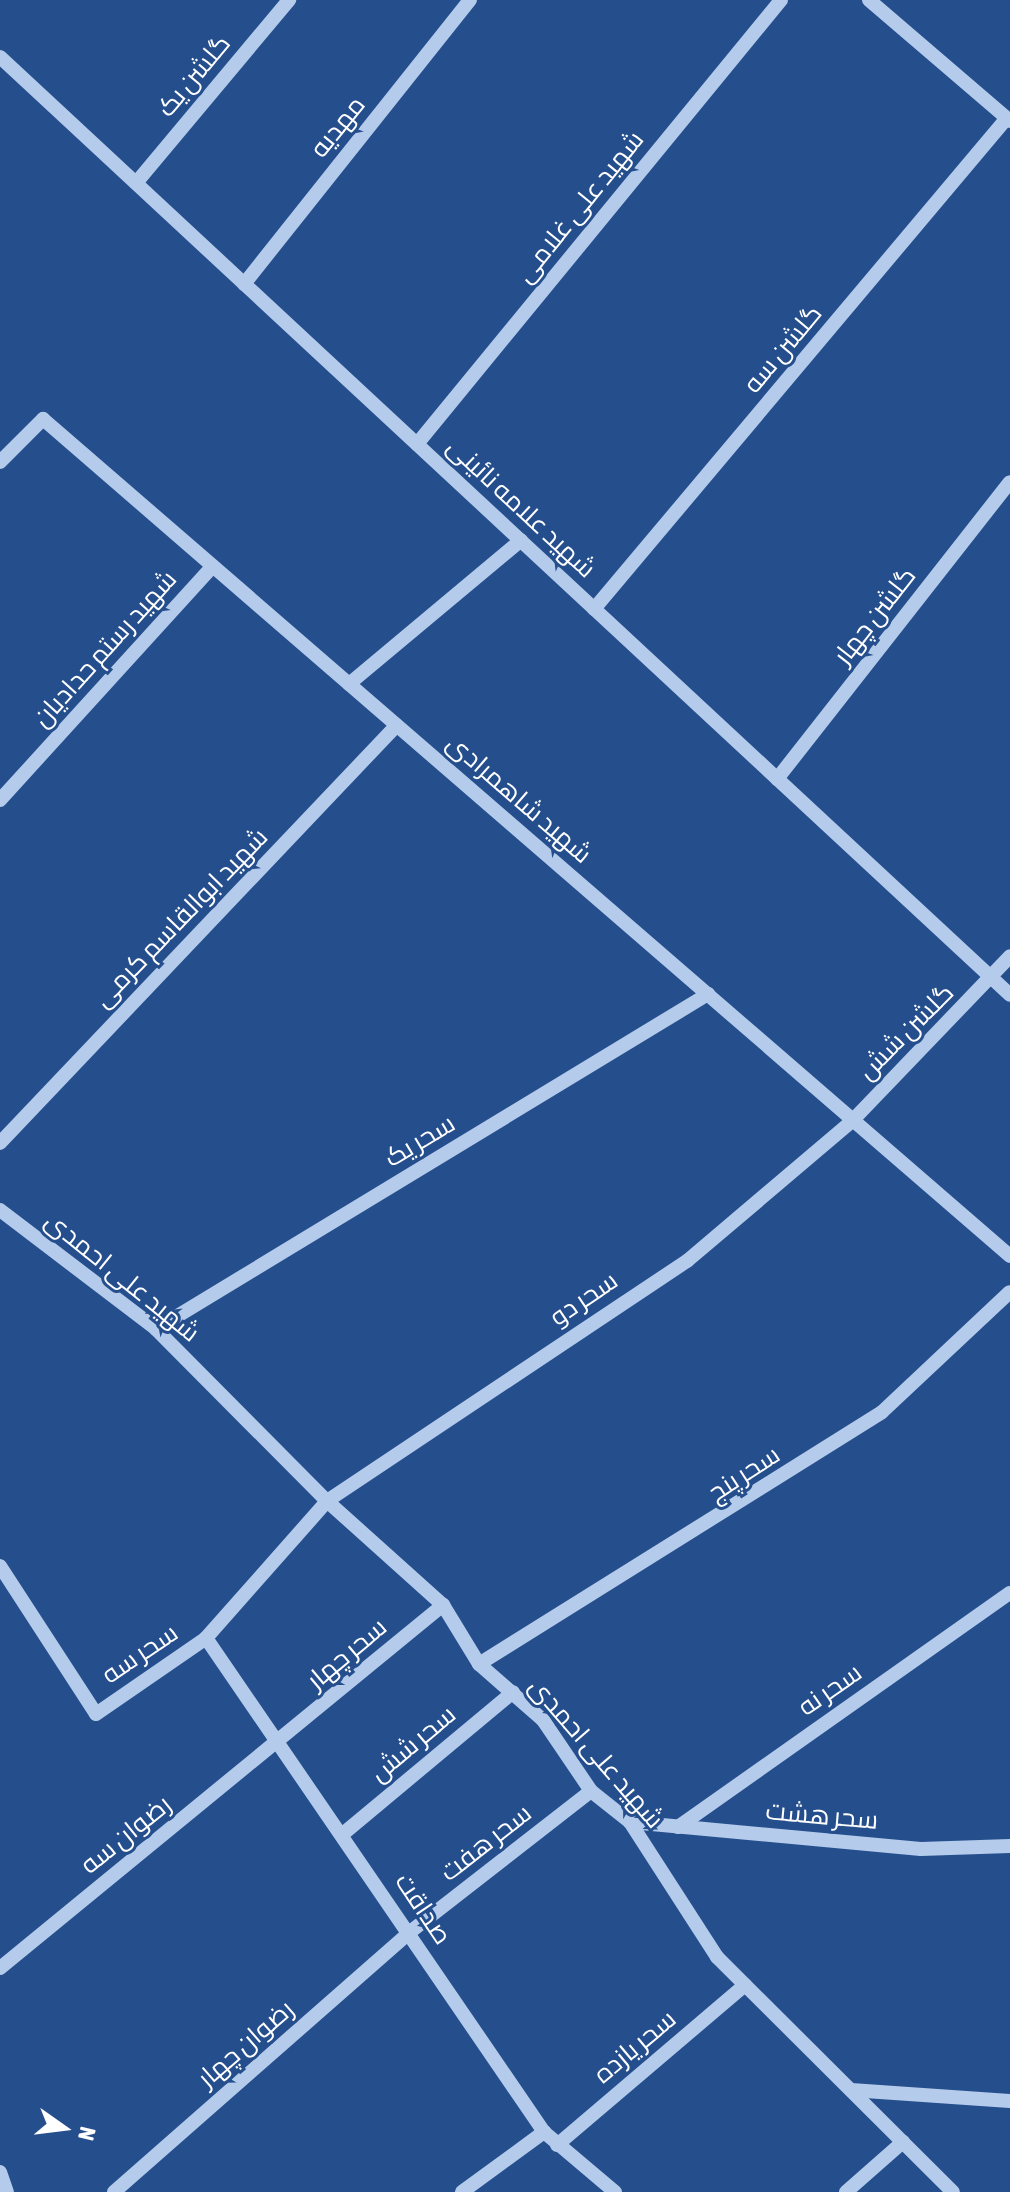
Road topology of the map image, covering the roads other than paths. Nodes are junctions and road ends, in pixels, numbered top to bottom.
1 (289, 0) edge
2 (470, 0) edge
3 (781, 0) edge
4 (869, 0) edge
5 (0, 57) edge
6 (1008, 120) edge
7 (136, 183) junction
8 (244, 284) junction
9 (417, 444) junction
10 (0, 462) edge
11 (1010, 482) edge
12 (521, 540) junction
13 (213, 566) junction
14 (594, 609) junction
15 (349, 684) junction
16 (397, 725) junction
17 (777, 779) junction
18 (0, 800) edge
19 (1010, 956) edge
20 (992, 979) junction
21 (708, 994) junction
22 (1010, 995) edge
23 (853, 1120) junction
24 (0, 1143) edge
25 (0, 1210) edge
26 (1010, 1256) edge
27 (1010, 1292) edge
28 (156, 1329) junction
29 (327, 1501) junction
30 (0, 1566) edge
31 (1010, 1593) edge
32 (443, 1605) junction
33 (206, 1638) junction
34 (479, 1664) junction
35 (513, 1692) junction
36 (281, 1739) junction
37 (591, 1791) junction
38 (630, 1822) junction
39 (678, 1827) junction
40 (344, 1833) junction
41 (1010, 1846) edge
42 (410, 1932) junction
43 (0, 1968) edge
44 (745, 1985) junction
45 (851, 2090) junction
46 (1010, 2101) edge
47 (544, 2132) junction
48 (903, 2142) junction
49 (557, 2145) junction
50 (0, 2172) edge
51 (7, 2192) edge
52 (114, 2192) edge
53 (462, 2192) edge
54 (615, 2192) edge
55 (846, 2192) edge
56 (953, 2192) edge

1 - 7 street, گلشن یک
2 - 8 street, مهدیه
3 - 9 street, شهید علی غلامی
4 - 6 street
5 - 7 street, شهید علامه‌ نائینی
6 - 14 street, گلشن سه
7 - 8 street, شهید علامه‌ نائینی
8 - 9 street, شهید علامه‌ نائینی
9 - 12 street, شهید علامه‌ نائینی
10 - 13 street, شهید شاهمرادی
11 - 17 street, گلشن چهار
12 - 14 street, شهید علامه‌ نائینی
12 - 15 street
13 - 15 street, شهید شاهمرادی
13 - 18 street, شهید رستم حدادیان
14 - 17 street, شهید علامه‌ نائینی
15 - 16 street, شهید شاهمرادی
16 - 21 street, شهید شاهمرادی
16 - 24 street, شهید ابوالقاسم کرمی
17 - 20 street, شهید علامه‌ نائینی
19 - 20 street, گلشن شش
20 - 22 street, شهید علامه‌ نائینی
20 - 23 street, گلشن شش
21 - 23 street, شهید شاهمرادی
21 - 28 street, سحر یک
23 - 26 street, شهید شاهمرادی
23 - 29 street, سحر دو
25 - 28 street, شهید علی احمدی
27 - 34 street, سحر پنج
28 - 29 street, شهید علی احمدی
29 - 32 street, شهید علی احمدی
29 - 33 street, سحر سه
30 - 33 street, سحر سه
31 - 39 street, سحر نه
32 - 34 street, شهید علی احمدی
32 - 36 street, سحر چهار
33 - 36 street, صداقت
34 - 35 street, شهید علی احمدی
35 - 37 street, شهید علی احمدی
35 - 40 street, سحر شش
36 - 40 street, صداقت
36 - 43 street, رضوان سه
37 - 38 street, شهید علی احمدی
37 - 42 street, سحر هفت
38 - 39 street, سحر هشت
38 - 44 street, شهید علی احمدی
39 - 41 street, سحر هشت
40 - 42 street, صداقت
42 - 47 street, صداقت
42 - 52 street, رضوان چهار
44 - 45 street, شهید علی احمدی
44 - 49 street, سحر یازده
45 - 46 street
45 - 48 street, شهید علی احمدی
47 - 49 street, صداقت
47 - 53 street
48 - 55 street
48 - 56 street, شهید علی احمدی
49 - 54 street, صداقت
50 - 51 street

